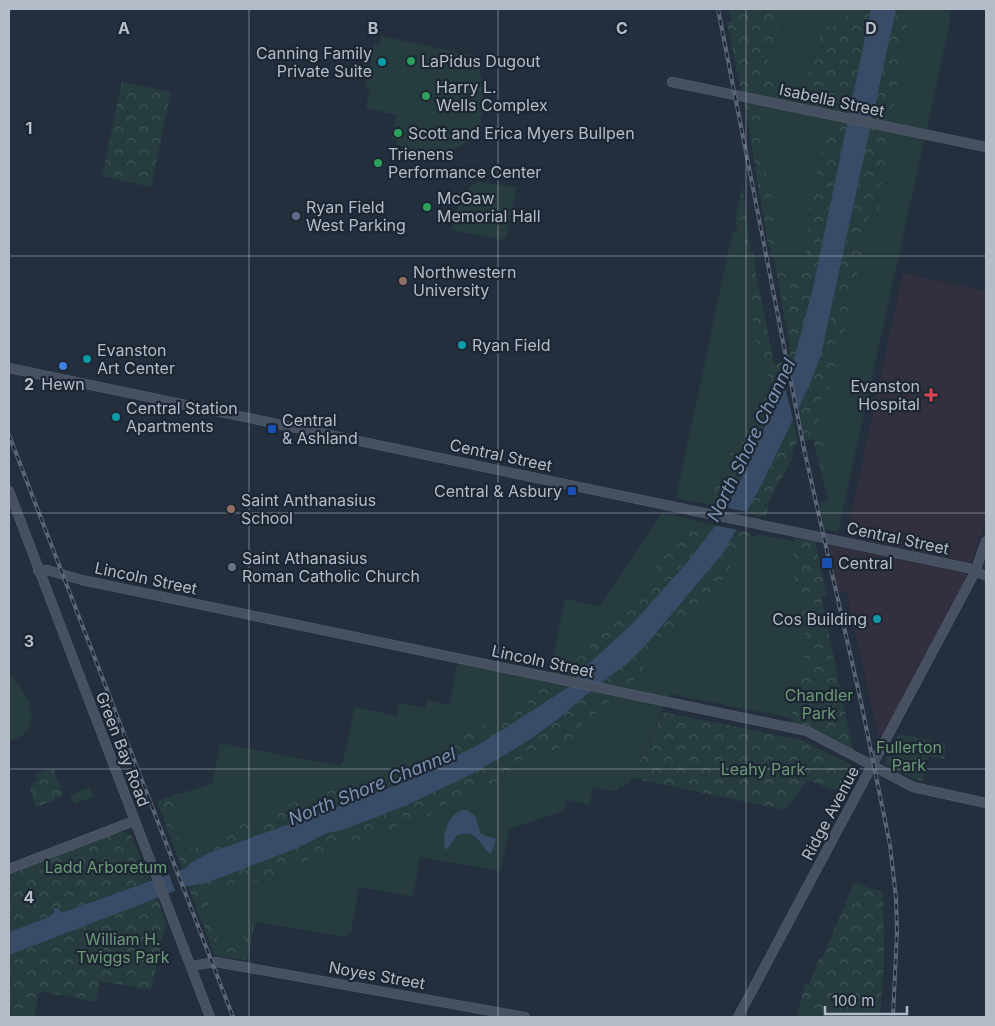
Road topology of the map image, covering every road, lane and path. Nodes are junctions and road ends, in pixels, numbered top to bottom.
1 (672, 82) dead end
2 (986, 147) edge
3 (9, 368) edge
4 (9, 491) edge
5 (986, 541) edge
6 (38, 571) junction
7 (975, 572) junction
8 (986, 576) edge
9 (872, 766) junction
10 (986, 803) edge
11 (134, 821) junction
12 (9, 869) edge
13 (191, 966) junction
14 (210, 1017) edge
15 (524, 1017) edge
16 (738, 1017) edge

1 - 2 street, Isabella Street
3 - 7 street, Central Street
4 - 6 street, Green Bay Road
5 - 7 street, Ridge Avenue
6 - 9 street, Lincoln Street
6 - 11 street, Green Bay Road
7 - 8 street, Central Street
7 - 9 street, Ridge Avenue
9 - 10 street, Lincoln Street
9 - 16 street, Ridge Avenue
11 - 12 street
11 - 13 street, Green Bay Road
13 - 14 street, Green Bay Road
13 - 15 street, Noyes Street

